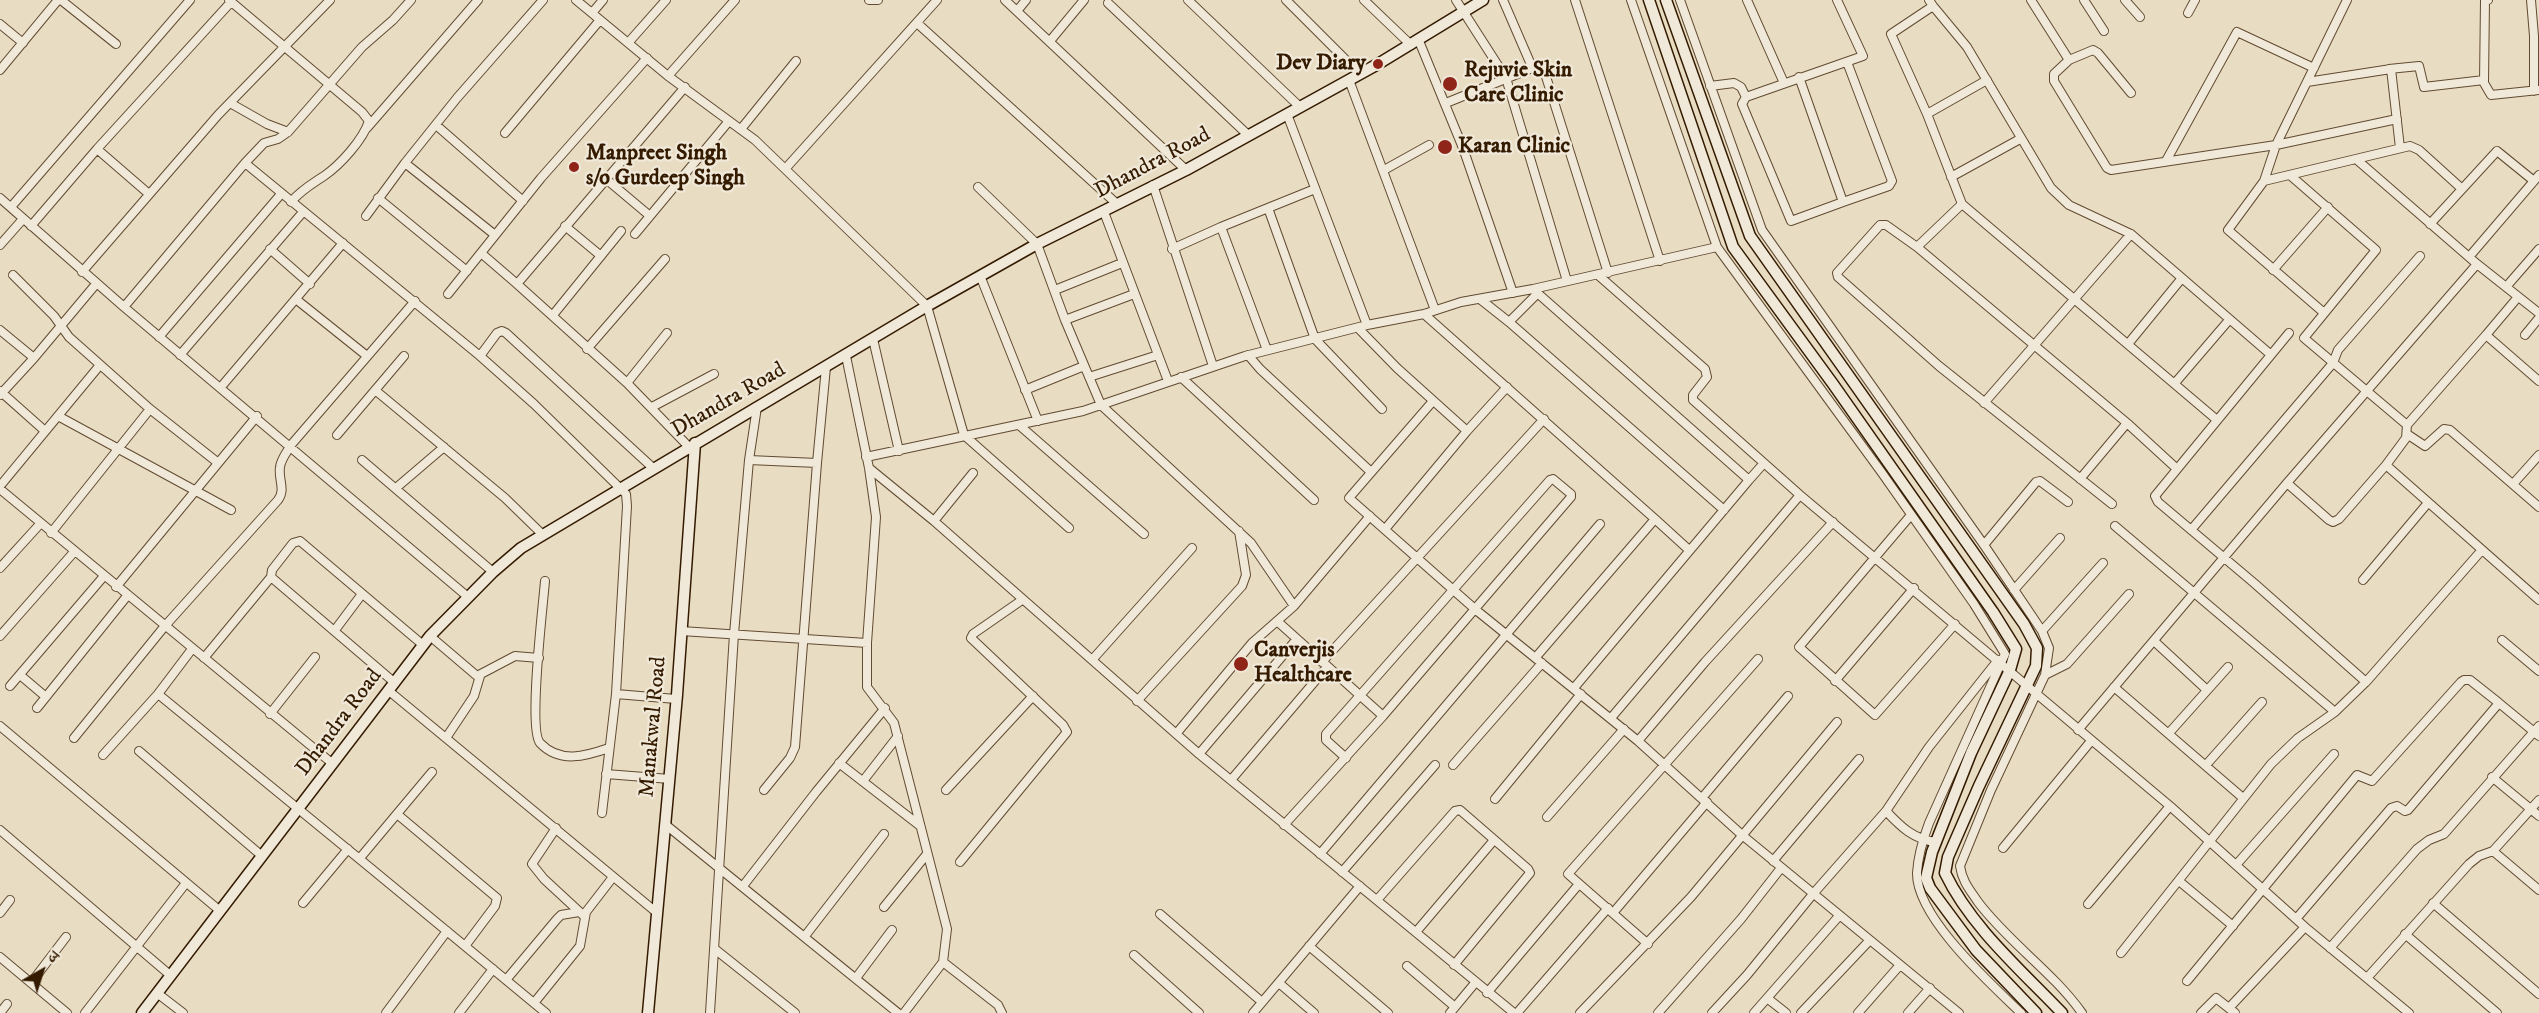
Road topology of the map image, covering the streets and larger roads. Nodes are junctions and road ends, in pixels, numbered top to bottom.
1 (59, 0) edge
2 (190, 0) edge
3 (330, 0) edge
4 (411, 0) edge
5 (478, 0) edge
6 (543, 0) edge
7 (576, 0) edge
8 (603, 0) edge
9 (666, 0) edge
10 (735, 0) edge
11 (868, 0) edge
12 (878, 0) edge
13 (936, 0) edge
14 (1005, 0) edge
15 (1026, 0) edge
16 (1083, 0) edge
17 (1188, 0) edge
18 (1286, 0) edge
19 (1365, 0) edge
20 (1456, 0) edge
21 (1483, 0) edge
22 (1503, 0) edge
23 (1575, 0) edge
24 (1631, 0) edge
25 (1649, 0) edge
26 (1665, 0) edge
27 (1680, 0) edge
28 (1747, 0) edge
29 (1837, 0) edge
30 (2031, 0) edge
31 (2084, 0) edge
32 (2125, 0) edge
33 (2194, 0) edge
34 (2347, 0) edge
35 (2488, 0) edge
36 (2531, 0) edge
37 (230, 1) edge
38 (1108, 3) dead end
39 (1931, 3) edge
40 (1017, 11) junction
41 (592, 13) junction
42 (1464, 13) junction
43 (2188, 13) dead end
44 (2140, 17) dead end
45 (600, 20) junction
46 (917, 22) junction
47 (0, 24) edge
48 (2104, 30) dead end
49 (1050, 41) junction
50 (628, 42) junction
51 (23, 43) junction
52 (1415, 43) junction
53 (116, 44) dead end
54 (285, 47) junction
55 (647, 58) junction
56 (2069, 60) junction
57 (796, 61) dead end
58 (1847, 62) junction
59 (1532, 67) junction
60 (2314, 68) junction
61 (2389, 69) junction
62 (0, 70) edge
63 (1360, 74) junction
64 (668, 76) junction
65 (1799, 77) junction
66 (1506, 78) junction
67 (1349, 80) junction
68 (1987, 80) junction
69 (2484, 80) junction
70 (2307, 82) junction
71 (1784, 83) junction
72 (329, 84) junction
73 (1710, 86) junction
74 (685, 87) junction
75 (2536, 90) edge
76 (2131, 93) dead end
77 (1746, 97) junction
78 (230, 103) junction
79 (1446, 103) junction
80 (1300, 107) junction
81 (1287, 114) junction
82 (1927, 114) junction
83 (2397, 119) junction
84 (729, 121) junction
85 (436, 125) junction
86 (272, 126) junction
87 (367, 128) junction
88 (741, 129) junction
89 (288, 132) junction
90 (505, 133) dead end
91 (1248, 135) junction
92 (2019, 138) junction
93 (271, 141) junction
94 (1429, 145) dead end
95 (2276, 145) junction
96 (2400, 148) junction
97 (97, 149) junction
98 (2356, 159) junction
99 (2166, 161) junction
100 (245, 163) junction
101 (405, 163) junction
102 (786, 168) junction
103 (1186, 170) junction
104 (1384, 170) junction
105 (2291, 176) junction
106 (1951, 177) junction
107 (2536, 178) edge
108 (606, 179) junction
109 (2264, 181) junction
110 (1153, 185) junction
111 (978, 187) dead end
112 (2461, 188) junction
113 (1315, 189) junction
114 (149, 194) junction
115 (281, 194) junction
116 (0, 198) edge
117 (378, 198) junction
118 (523, 201) junction
119 (291, 202) junction
120 (1843, 202) junction
121 (1117, 204) junction
122 (1962, 204) junction
123 (11, 207) junction
124 (2328, 207) junction
125 (1268, 208) junction
126 (303, 212) junction
127 (1104, 212) junction
128 (366, 216) dead end
129 (650, 216) junction
130 (23, 219) junction
131 (2430, 224) junction
132 (31, 226) junction
133 (565, 226) junction
134 (1221, 227) junction
135 (621, 231) dead end
136 (635, 234) dead end
137 (2131, 234) junction
138 (495, 235) junction
139 (343, 243) junction
140 (1037, 244) junction
141 (0, 245) edge
142 (1717, 247) junction
143 (1917, 247) junction
144 (270, 249) junction
145 (1172, 249) junction
146 (2539, 249) edge
147 (481, 253) junction
148 (601, 256) junction
149 (2420, 256) dead end
150 (2469, 257) junction
151 (665, 259) dead end
152 (1660, 261) junction
153 (1122, 263) junction
154 (2477, 264) junction
155 (2274, 270) junction
156 (466, 271) junction
157 (82, 272) junction
158 (1608, 273) junction
159 (13, 275) dead end
160 (1598, 275) junction
161 (981, 278) junction
162 (2182, 278) junction
163 (1567, 282) junction
164 (96, 284) junction
165 (310, 284) junction
166 (517, 284) junction
167 (2506, 287) junction
168 (1055, 290) junction
169 (1535, 291) junction
170 (1513, 292) junction
171 (448, 294) dead end
172 (1134, 294) junction
173 (2518, 297) junction
174 (1480, 299) junction
175 (2074, 299) junction
176 (297, 300) junction
177 (415, 301) junction
178 (927, 306) junction
179 (124, 307) junction
180 (1435, 310) junction
181 (2323, 312) junction
182 (1424, 314) junction
183 (553, 315) junction
184 (2539, 316) edge
185 (1065, 320) junction
186 (2229, 320) junction
187 (1509, 322) junction
188 (1367, 325) junction
189 (61, 327) junction
190 (1358, 328) junction
191 (0, 330) edge
192 (667, 333) dead end
193 (2289, 333) dead end
194 (2486, 335) junction
195 (2525, 335) dead end
196 (159, 337) junction
197 (873, 339) junction
198 (1315, 339) junction
199 (2128, 344) junction
200 (2035, 345) junction
201 (588, 349) junction
202 (1267, 350) junction
203 (2270, 354) junction
204 (180, 355) junction
205 (1158, 355) junction
206 (1248, 355) junction
207 (367, 356) junction
208 (404, 356) dead end
209 (480, 356) junction
210 (846, 356) junction
211 (34, 358) junction
212 (2333, 363) junction
213 (100, 365) junction
214 (1084, 366) junction
215 (1213, 366) junction
216 (826, 368) junction
217 (714, 374) dead end
218 (1089, 377) junction
219 (1181, 377) junction
220 (1168, 381) junction
221 (2539, 381) edge
222 (627, 383) junction
223 (2175, 383) junction
224 (221, 387) junction
225 (1507, 387) junction
226 (375, 390) junction
227 (1025, 390) junction
228 (2367, 391) junction
229 (1, 392) edge
230 (1433, 401) junction
231 (1984, 403) junction
232 (1101, 405) junction
233 (652, 407) junction
234 (757, 407) junction
235 (150, 409) junction
236 (1382, 409) dead end
237 (58, 416) junction
238 (256, 416) junction
239 (1544, 419) junction
240 (2217, 420) junction
241 (1038, 421) junction
242 (2127, 423) junction
243 (1019, 425) junction
244 (2407, 425) junction
245 (45, 431) junction
246 (1467, 431) junction
247 (2407, 434) junction
248 (337, 435) dead end
249 (964, 435) junction
250 (291, 445) junction
251 (692, 445) junction
252 (444, 447) junction
253 (119, 449) junction
254 (899, 451) junction
255 (2539, 455) edge
256 (866, 457) junction
257 (362, 460) dead end
258 (748, 460) junction
259 (217, 462) junction
260 (817, 463) junction
261 (1764, 463) junction
262 (2386, 465) junction
263 (653, 468) junction
264 (869, 468) junction
265 (2176, 468) junction
266 (1371, 472) junction
267 (973, 473) dead end
268 (2080, 479) junction
269 (1749, 480) junction
270 (2287, 483) junction
271 (2512, 484) junction
272 (622, 487) junction
273 (396, 488) junction
274 (195, 490) junction
275 (1, 491) edge
276 (1800, 495) junction
277 (1314, 500) dead end
278 (2068, 502) dead end
279 (2112, 504) dead end
280 (2427, 504) junction
281 (2539, 507) edge
282 (231, 510) dead end
283 (1724, 510) junction
284 (1911, 515) junction
285 (1370, 516) junction
286 (1655, 519) junction
287 (934, 520) junction
288 (1833, 522) junction
289 (40, 524) junction
290 (1600, 524) dead end
291 (2115, 526) dead end
292 (1070, 528) dead end
293 (1386, 528) junction
294 (2191, 530) junction
295 (1239, 531) junction
296 (51, 533) junction
297 (1144, 534) dead end
298 (543, 535) junction
299 (2060, 538) dead end
300 (1984, 545) junction
301 (1192, 548) dead end
302 (1689, 550) junction
303 (2481, 551) junction
304 (74, 552) junction
305 (1417, 556) junction
306 (1876, 556) junction
307 (2224, 558) junction
308 (2103, 563) dead end
309 (0, 568) edge
310 (493, 572) junction
311 (104, 576) junction
312 (272, 577) junction
313 (2363, 580) dead end
314 (545, 581) dead end
315 (116, 587) junction
316 (1914, 588) junction
317 (1452, 590) junction
318 (2014, 590) junction
319 (362, 594) junction
320 (2129, 594) dead end
321 (2194, 594) junction
322 (128, 596) junction
323 (468, 597) junction
324 (1022, 600) junction
325 (2539, 600) edge
326 (1294, 606) junction
327 (1476, 610) junction
328 (1277, 621) junction
329 (1955, 624) junction
330 (165, 627) junction
331 (335, 630) junction
332 (681, 631) junction
333 (2042, 631) junction
334 (734, 634) junction
335 (1508, 635) junction
336 (0, 636) edge
337 (804, 639) junction
338 (426, 640) junction
339 (1296, 640) junction
340 (2502, 640) dead end
341 (2154, 641) junction
342 (867, 643) junction
343 (192, 649) junction
344 (315, 657) dead end
345 (204, 658) junction
346 (539, 658) junction
347 (1758, 659) dead end
348 (1092, 660) junction
349 (1539, 660) junction
350 (2003, 664) junction
351 (1325, 665) junction
352 (2228, 667) dead end
353 (2539, 671) edge
354 (20, 675) junction
355 (2045, 675) junction
356 (480, 676) junction
357 (1835, 681) junction
358 (2366, 682) junction
359 (2028, 684) junction
360 (10, 686) dead end
361 (392, 687) junction
362 (2114, 687) junction
363 (1574, 688) junction
364 (2207, 690) junction
365 (2037, 693) junction
366 (158, 694) junction
367 (616, 694) junction
368 (1581, 694) junction
369 (1033, 696) junction
370 (1359, 696) junction
371 (1788, 696) dead end
372 (46, 697) junction
373 (676, 699) junction
374 (1137, 701) junction
375 (2262, 702) dead end
376 (2499, 704) junction
377 (37, 708) dead end
378 (885, 708) junction
379 (2335, 712) junction
380 (270, 714) junction
381 (1383, 716) junction
382 (1611, 718) junction
383 (1837, 722) dead end
384 (0, 726) edge
385 (1624, 729) junction
386 (2078, 730) junction
387 (2537, 731) edge
388 (2169, 733) junction
389 (1176, 734) junction
390 (897, 736) junction
391 (74, 738) dead end
392 (446, 738) junction
393 (1638, 741) junction
394 (2091, 741) junction
395 (609, 748) junction
396 (139, 751) dead end
397 (1199, 754) junction
398 (2334, 754) dead end
399 (103, 755) dead end
400 (1346, 758) junction
401 (1859, 759) dead end
402 (840, 763) junction
403 (333, 764) junction
404 (1435, 765) dead end
405 (1453, 765) dead end
406 (1664, 765) junction
407 (2206, 765) junction
408 (432, 772) dead end
409 (606, 774) junction
410 (2492, 777) junction
411 (670, 779) junction
412 (1231, 780) junction
413 (863, 781) junction
414 (764, 790) dead end
415 (946, 790) dead end
416 (2243, 798) junction
417 (1495, 799) dead end
418 (1705, 800) junction
419 (2539, 800) edge
420 (2170, 806) junction
421 (298, 810) junction
422 (2531, 810) junction
423 (1886, 811) junction
424 (602, 813) dead end
425 (397, 814) junction
426 (2539, 816) edge
427 (1547, 817) dead end
428 (666, 825) junction
429 (919, 825) junction
430 (1284, 825) junction
431 (556, 828) junction
432 (0, 830) edge
433 (884, 834) dead end
434 (1742, 835) junction
435 (1494, 840) junction
436 (1923, 841) junction
437 (1936, 842) junction
438 (2210, 842) junction
439 (2003, 848) dead end
440 (348, 849) junction
441 (2493, 851) junction
442 (927, 854) junction
443 (1320, 854) junction
444 (262, 856) junction
445 (360, 858) junction
446 (1773, 861) junction
447 (960, 862) dead end
448 (2236, 865) junction
449 (719, 866) junction
450 (1781, 868) junction
451 (1342, 872) junction
452 (613, 877) junction
453 (2179, 881) junction
454 (186, 883) junction
455 (1579, 884) junction
456 (743, 886) junction
457 (1360, 886) junction
458 (2263, 890) junction
459 (2539, 890) edge
460 (1813, 894) junction
461 (10, 900) dead end
462 (1377, 900) junction
463 (303, 903) dead end
464 (2433, 903) junction
465 (2088, 904) dead end
466 (884, 908) dead end
467 (219, 910) junction
468 (1610, 911) junction
469 (656, 912) junction
470 (0, 913) edge
471 (582, 914) junction
472 (1160, 914) dead end
473 (1839, 916) junction
474 (2296, 919) junction
475 (2233, 926) junction
476 (2305, 927) junction
477 (892, 930) dead end
478 (447, 931) junction
479 (1416, 932) junction
480 (2405, 934) junction
481 (804, 936) junction
482 (66, 937) dead end
483 (1869, 941) junction
484 (1648, 944) junction
485 (136, 946) junction
486 (465, 946) junction
487 (1309, 946) junction
488 (2330, 948) junction
489 (716, 950) junction
490 (2121, 953) dead end
491 (1134, 955) dead end
492 (0, 957) edge
493 (943, 962) junction
494 (1454, 965) junction
495 (1900, 965) junction
496 (1407, 966) dead end
497 (493, 969) junction
498 (170, 975) junction
499 (856, 978) junction
500 (2367, 978) junction
501 (506, 980) junction
502 (2187, 981) dead end
503 (31, 982) junction
504 (1279, 982) junction
505 (1475, 983) junction
506 (1930, 988) junction
507 (157, 993) junction
508 (1487, 993) junction
509 (2539, 994) edge
510 (1767, 998) junction
511 (1262, 1002) junction
512 (534, 1003) junction
513 (7, 1004) dead end
514 (2232, 1010) edge
515 (1452, 1011) edge
516 (0, 1013) edge
517 (67, 1013) edge
518 (85, 1013) edge
519 (142, 1013) edge
520 (183, 1013) edge
521 (386, 1013) edge
522 (459, 1013) edge
523 (546, 1013) edge
524 (648, 1013) edge
525 (710, 1013) edge
526 (795, 1013) edge
527 (898, 1013) edge
528 (904, 1013) edge
529 (1002, 1013) edge
530 (1199, 1013) edge
531 (1253, 1013) edge
532 (1314, 1013) edge
533 (1388, 1013) edge
534 (1515, 1013) edge
535 (1580, 1013) edge
536 (1658, 1013) edge
537 (1712, 1013) edge
538 (1754, 1013) edge
539 (1786, 1013) edge
540 (1801, 1013) edge
541 (1858, 1013) edge
542 (1908, 1013) edge
543 (1959, 1013) edge
544 (2021, 1013) edge
545 (2036, 1013) edge
546 (2062, 1013) edge
547 (2082, 1013) edge
548 (2201, 1013) edge
549 (2409, 1013) edge
550 (2497, 1013) edge

1 - 51 street
1 - 53 street
2 - 123 street
3 - 54 street
4 - 72 street
5 - 87 street
6 - 85 street
7 - 41 street
8 - 41 street
9 - 50 street
10 - 64 street
11 - 12 street
13 - 46 street
14 - 40 street
15 - 40 street
16 - 49 street
17 - 80 street
18 - 63 street
19 - 52 street
20 - 42 street
21 - 42 street, Dhandra Road
22 - 59 street
23 - 152 street
24 - 142 street
25 - 350 street
26 - 359 street
27 - 73 street
28 - 71 street
29 - 58 street
30 - 56 street
31 - 48 street
32 - 44 street
33 - 43 street
34 - 60 street
35 - 69 street
36 - 75 street
37 - 54 street
37 - 97 street
38 - 91 street
39 - 68 street
39 - 82 street
40 - 49 street
41 - 45 street
42 - 52 street, Dhandra Road
42 - 66 street
45 - 50 street
45 - 90 street
46 - 102 street
46 - 121 street
47 - 51 street
49 - 103 street
50 - 55 street
51 - 62 street
52 - 63 street, Dhandra Road
52 - 79 street
54 - 72 street
54 - 78 street
55 - 64 street
55 - 118 street
56 - 76 street
56 - 99 street
57 - 88 street
58 - 65 street
58 - 120 street
59 - 66 street
59 - 158 street
60 - 70 street
60 - 99 street
61 - 69 street
61 - 70 street
61 - 83 street
63 - 67 street, Dhandra Road
64 - 74 street
65 - 71 street
65 - 120 street
66 - 79 street
66 - 163 street
67 - 80 street, Dhandra Road
67 - 104 street
68 - 82 street
68 - 92 street
69 - 75 street
70 - 95 street
71 - 77 street
72 - 87 street
72 - 89 street
73 - 77 street
73 - 300 street
74 - 84 street
74 - 108 street
77 - 120 street
78 - 86 street
78 - 114 street
79 - 170 street
80 - 81 street, Dhandra Road
81 - 91 street, Dhandra Road
81 - 113 street
82 - 106 street
83 - 95 street
83 - 96 street
84 - 88 street
84 - 129 street
85 - 101 street
85 - 118 street
86 - 89 street
86 - 93 street
87 - 119 street
88 - 102 street
89 - 93 street
91 - 103 street, Dhandra Road
92 - 106 street
92 - 137 street
93 - 100 street
94 - 104 street
95 - 99 street
95 - 109 street
96 - 98 street
96 - 112 street
97 - 114 street
97 - 132 street
98 - 105 street
98 - 131 street
100 - 115 street
100 - 179 street
101 - 117 street
101 - 138 street
102 - 178 street
103 - 110 street, Dhandra Road
104 - 180 street
105 - 109 street
105 - 124 street
106 - 122 street
107 - 112 street
107 - 150 street
108 - 129 street
108 - 133 street
109 - 155 street
110 - 121 street, Dhandra Road
110 - 145 street
111 - 140 street
112 - 131 street
113 - 125 street
113 - 188 street
114 - 157 street
115 - 119 street
115 - 196 street
116 - 123 street
117 - 128 street
117 - 156 street
118 - 138 street
119 - 126 street
121 - 127 street, Dhandra Road
122 - 143 street
122 - 175 street
123 - 130 street
124 - 155 street
124 - 181 street
125 - 134 street
125 - 198 street
126 - 139 street
126 - 144 street
127 - 140 street, Dhandra Road
127 - 153 street
129 - 136 street
130 - 132 street
130 - 141 street
131 - 150 street
132 - 157 street
133 - 148 street
133 - 166 street
134 - 145 street
134 - 202 street
135 - 148 street
137 - 162 street
137 - 175 street
138 - 147 street
139 - 165 street
139 - 177 street
140 - 161 street, Dhandra Road
140 - 168 street
142 - 152 street
142 - 284 street
143 - 200 street
143 - 231 street
144 - 165 street
144 - 204 street
145 - 215 street
146 - 167 street
147 - 156 street
147 - 166 street
148 - 183 street
149 - 212 street
150 - 154 street
151 - 201 street
152 - 158 street
153 - 168 street
153 - 172 street
154 - 167 street
154 - 228 street
155 - 181 street
156 - 171 street
157 - 164 street
158 - 160 street
159 - 189 street
160 - 163 street
160 - 261 street
161 - 178 street, Dhandra Road
161 - 227 street
162 - 186 street
162 - 199 street
163 - 169 street
164 - 179 street
164 - 189 street
165 - 176 street
166 - 183 street
167 - 173 street
168 - 185 street
169 - 170 street
169 - 187 street
169 - 269 street
170 - 174 street
172 - 185 street
172 - 205 street
173 - 184 street
173 - 194 street
174 - 180 street
174 - 187 street
175 - 199 street
175 - 200 street
176 - 207 street
176 - 224 street
177 - 207 street
177 - 209 street
178 - 197 street, Dhandra Road
178 - 249 street
179 - 196 street
180 - 182 street
181 - 212 street
182 - 188 street
182 - 225 street
183 - 201 street
184 - 195 street
185 - 214 street
186 - 203 street
186 - 223 street
187 - 283 street
188 - 190 street
189 - 211 street
189 - 213 street
190 - 198 street
190 - 230 street
191 - 211 street
192 - 222 street
193 - 203 street
194 - 221 street
194 - 244 street
196 - 204 street
197 - 210 street, Dhandra Road
197 - 254 street
198 - 202 street
198 - 236 street
199 - 223 street
200 - 231 street
200 - 242 street
201 - 222 street
202 - 206 street
203 - 240 street
204 - 224 street
205 - 218 street
205 - 220 street
206 - 215 street
206 - 266 street
207 - 250 street
208 - 226 street
209 - 263 street
209 - 272 street
210 - 216 street, Dhandra Road
210 - 256 street
211 - 229 street
212 - 228 street
212 - 294 street
213 - 235 street
213 - 237 street
214 - 218 street
214 - 227 street
215 - 219 street
216 - 234 street, Dhandra Road
216 - 260 street
217 - 233 street
218 - 232 street
219 - 220 street
219 - 277 street
220 - 232 street
222 - 233 street
223 - 240 street
224 - 238 street
225 - 239 street
225 - 246 street
226 - 248 street
226 - 252 street
227 - 241 street
228 - 244 street
228 - 270 street
229 - 245 street
230 - 246 street
230 - 266 street
231 - 268 street
232 - 241 street
232 - 295 street
233 - 251 street
234 - 251 street, Dhandra Road
234 - 258 street
235 - 253 street
235 - 259 street
237 - 245 street
237 - 253 street
238 - 250 street
238 - 259 street
239 - 286 street
239 - 305 street
240 - 265 street
241 - 243 street
242 - 265 street
242 - 268 street
243 - 249 street
243 - 297 street
244 - 247 street
245 - 275 street
246 - 293 street
247 - 262 street
247 - 271 street
249 - 254 street
249 - 292 street
250 - 323 street
250 - 330 street
251 - 263 street, Dhandra Road
251 - 332 street, Manakwal Road
252 - 273 street
252 - 298 street
253 - 274 street
253 - 296 street
254 - 256 street
255 - 271 street
256 - 264 street
257 - 273 street
258 - 260 street
258 - 334 street
259 - 274 street
260 - 337 street
261 - 269 street
261 - 276 street
262 - 270 street
262 - 280 street
263 - 272 street, Dhandra Road
264 - 287 street
264 - 342 street
265 - 294 street
266 - 285 street
267 - 287 street
268 - 279 street
269 - 283 street
270 - 307 street
271 - 281 street
272 - 298 street, Dhandra Road
272 - 367 street
273 - 310 street
274 - 282 street
274 - 315 street
275 - 289 street
276 - 288 street
276 - 382 street
278 - 300 street
280 - 303 street
280 - 313 street
283 - 302 street
284 - 306 street
284 - 350 street
285 - 293 street
285 - 326 street
286 - 302 street
286 - 349 street
287 - 324 street
288 - 306 street
288 - 393 street
289 - 296 street
289 - 309 street
290 - 335 street
291 - 321 street
293 - 305 street
294 - 307 street
295 - 326 street
295 - 374 street
296 - 304 street
298 - 310 street, Dhandra Road
299 - 318 street
300 - 318 street
301 - 348 street
302 - 363 street
303 - 325 street
303 - 358 street
304 - 311 street
304 - 336 street
305 - 317 street
305 - 351 street
306 - 316 street
306 - 357 street
307 - 321 street
307 - 358 street
308 - 333 street
310 - 323 street, Dhandra Road
311 - 315 street
311 - 354 street
312 - 319 street
312 - 331 street
312 - 345 street
314 - 346 street
315 - 322 street
316 - 329 street
316 - 357 street
317 - 327 street
317 - 327 street
317 - 370 street
318 - 333 street
319 - 331 street
319 - 338 street
320 - 355 street
321 - 341 street
321 - 379 street
322 - 330 street
322 - 372 street
323 - 338 street, Dhandra Road
324 - 348 street
324 - 369 street
326 - 328 street
327 - 335 street
327 - 381 street
328 - 339 street
328 - 389 street
329 - 350 street
329 - 357 street
330 - 343 street
330 - 391 street
331 - 361 street
332 - 334 street
332 - 373 street, Manakwal Road
333 - 355 street
334 - 337 street
334 - 449 street
335 - 349 street
335 - 443 street
337 - 342 street
337 - 414 street
338 - 356 street
338 - 361 street, Dhandra Road
339 - 351 street
339 - 397 street
340 - 353 street
341 - 362 street
341 - 364 street
342 - 378 street
343 - 345 street
343 - 366 street
344 - 380 street
345 - 380 street
346 - 356 street
346 - 395 street
347 - 406 street
348 - 374 street
349 - 363 street
349 - 405 street
350 - 359 street
350 - 423 street
350 - 436 street
350 - 437 street
351 - 370 street
351 - 412 street
352 - 364 street
354 - 360 street
354 - 372 street
355 - 365 street
356 - 392 street
358 - 379 street
359 - 365 street
359 - 546 street
361 - 392 street
361 - 403 street, Dhandra Road
362 - 386 street
362 - 388 street
363 - 368 street
364 - 388 street
365 - 386 street
365 - 547 street
366 - 399 street
366 - 421 street
367 - 373 street
367 - 395 street
368 - 382 street
368 - 417 street
369 - 415 street
369 - 447 street
370 - 381 street
370 - 400 street
371 - 418 street
372 - 377 street
373 - 411 street, Manakwal Road
374 - 389 street
375 - 407 street
376 - 387 street
376 - 458 street
376 - 474 street
378 - 390 street
378 - 402 street
379 - 416 street
380 - 403 street
381 - 400 street
382 - 385 street
383 - 434 street
384 - 454 street
385 - 393 street
385 - 427 street
386 - 394 street
387 - 410 street
388 - 407 street
389 - 397 street
390 - 413 street
390 - 429 street
392 - 431 street
393 - 406 street
394 - 420 street
394 - 439 street
395 - 409 street
396 - 444 street
397 - 412 street
398 - 448 street
400 - 430 street
401 - 446 street
402 - 413 street
402 - 456 street
403 - 421 street, Dhandra Road
404 - 451 street
406 - 418 street
406 - 455 street
407 - 416 street
408 - 425 street
409 - 411 street
409 - 424 street
410 - 422 street
410 - 488 street
411 - 428 street, Manakwal Road
412 - 430 street
413 - 429 street
416 - 438 street
418 - 434 street
418 - 468 street
419 - 422 street
420 - 438 street
420 - 465 street
421 - 440 street
421 - 444 street, Dhandra Road
422 - 426 street
422 - 441 street
423 - 436 street
423 - 460 street
425 - 445 street
425 - 486 street
428 - 449 street
428 - 469 street, Manakwal Road
429 - 442 street
430 - 443 street
431 - 452 street
431 - 471 street
432 - 485 street
433 - 481 street
434 - 446 street
434 - 484 street
435 - 462 street
435 - 479 street
435 - 494 street
436 - 437 street
436 - 544 street
437 - 545 street
438 - 448 street
438 - 453 street
440 - 445 street
440 - 463 street
441 - 459 street
441 - 464 street
442 - 466 street
442 - 493 street
443 - 451 street
444 - 467 street, Dhandra Road
445 - 478 street
446 - 450 street
448 - 458 street
449 - 456 street
449 - 489 street
450 - 460 street
450 - 536 street
451 - 457 street
452 - 469 street
452 - 471 street
453 - 475 street
453 - 490 street
454 - 467 street
454 - 485 street
455 - 468 street
455 - 508 street
456 - 481 street
457 - 462 street
457 - 487 street
458 - 474 street
458 - 475 street
460 - 473 street
460 - 537 street
461 - 470 street
462 - 479 street
464 - 480 street
464 - 509 street
467 - 498 street, Dhandra Road
468 - 484 street
468 - 534 street
469 - 524 street, Manakwal Road
471 - 501 street
471 - 512 street
472 - 511 street
473 - 483 street
473 - 510 street
474 - 476 street
475 - 502 street
476 - 488 street
476 - 514 street
477 - 499 street
478 - 486 street
478 - 521 street
479 - 494 street
480 - 500 street
480 - 550 street
481 - 499 street
482 - 503 street
483 - 495 street
483 - 540 street
484 - 535 street
485 - 498 street
485 - 518 street
486 - 497 street
487 - 504 street
487 - 533 street
488 - 500 street
489 - 525 street
489 - 526 street
491 - 530 street
492 - 503 street
493 - 528 street
493 - 529 street
494 - 505 street
495 - 506 street
495 - 541 street
496 - 515 street
497 - 501 street
497 - 522 street
498 - 507 street, Dhandra Road
499 - 527 street
500 - 549 street
501 - 512 street
503 - 517 street
504 - 511 street
504 - 532 street
505 - 508 street
505 - 515 street
506 - 542 street
506 - 543 street
507 - 519 street, Dhandra Road
507 - 520 street
508 - 534 street
510 - 538 street
510 - 539 street
511 - 531 street
512 - 523 street
513 - 516 street
514 - 548 street

